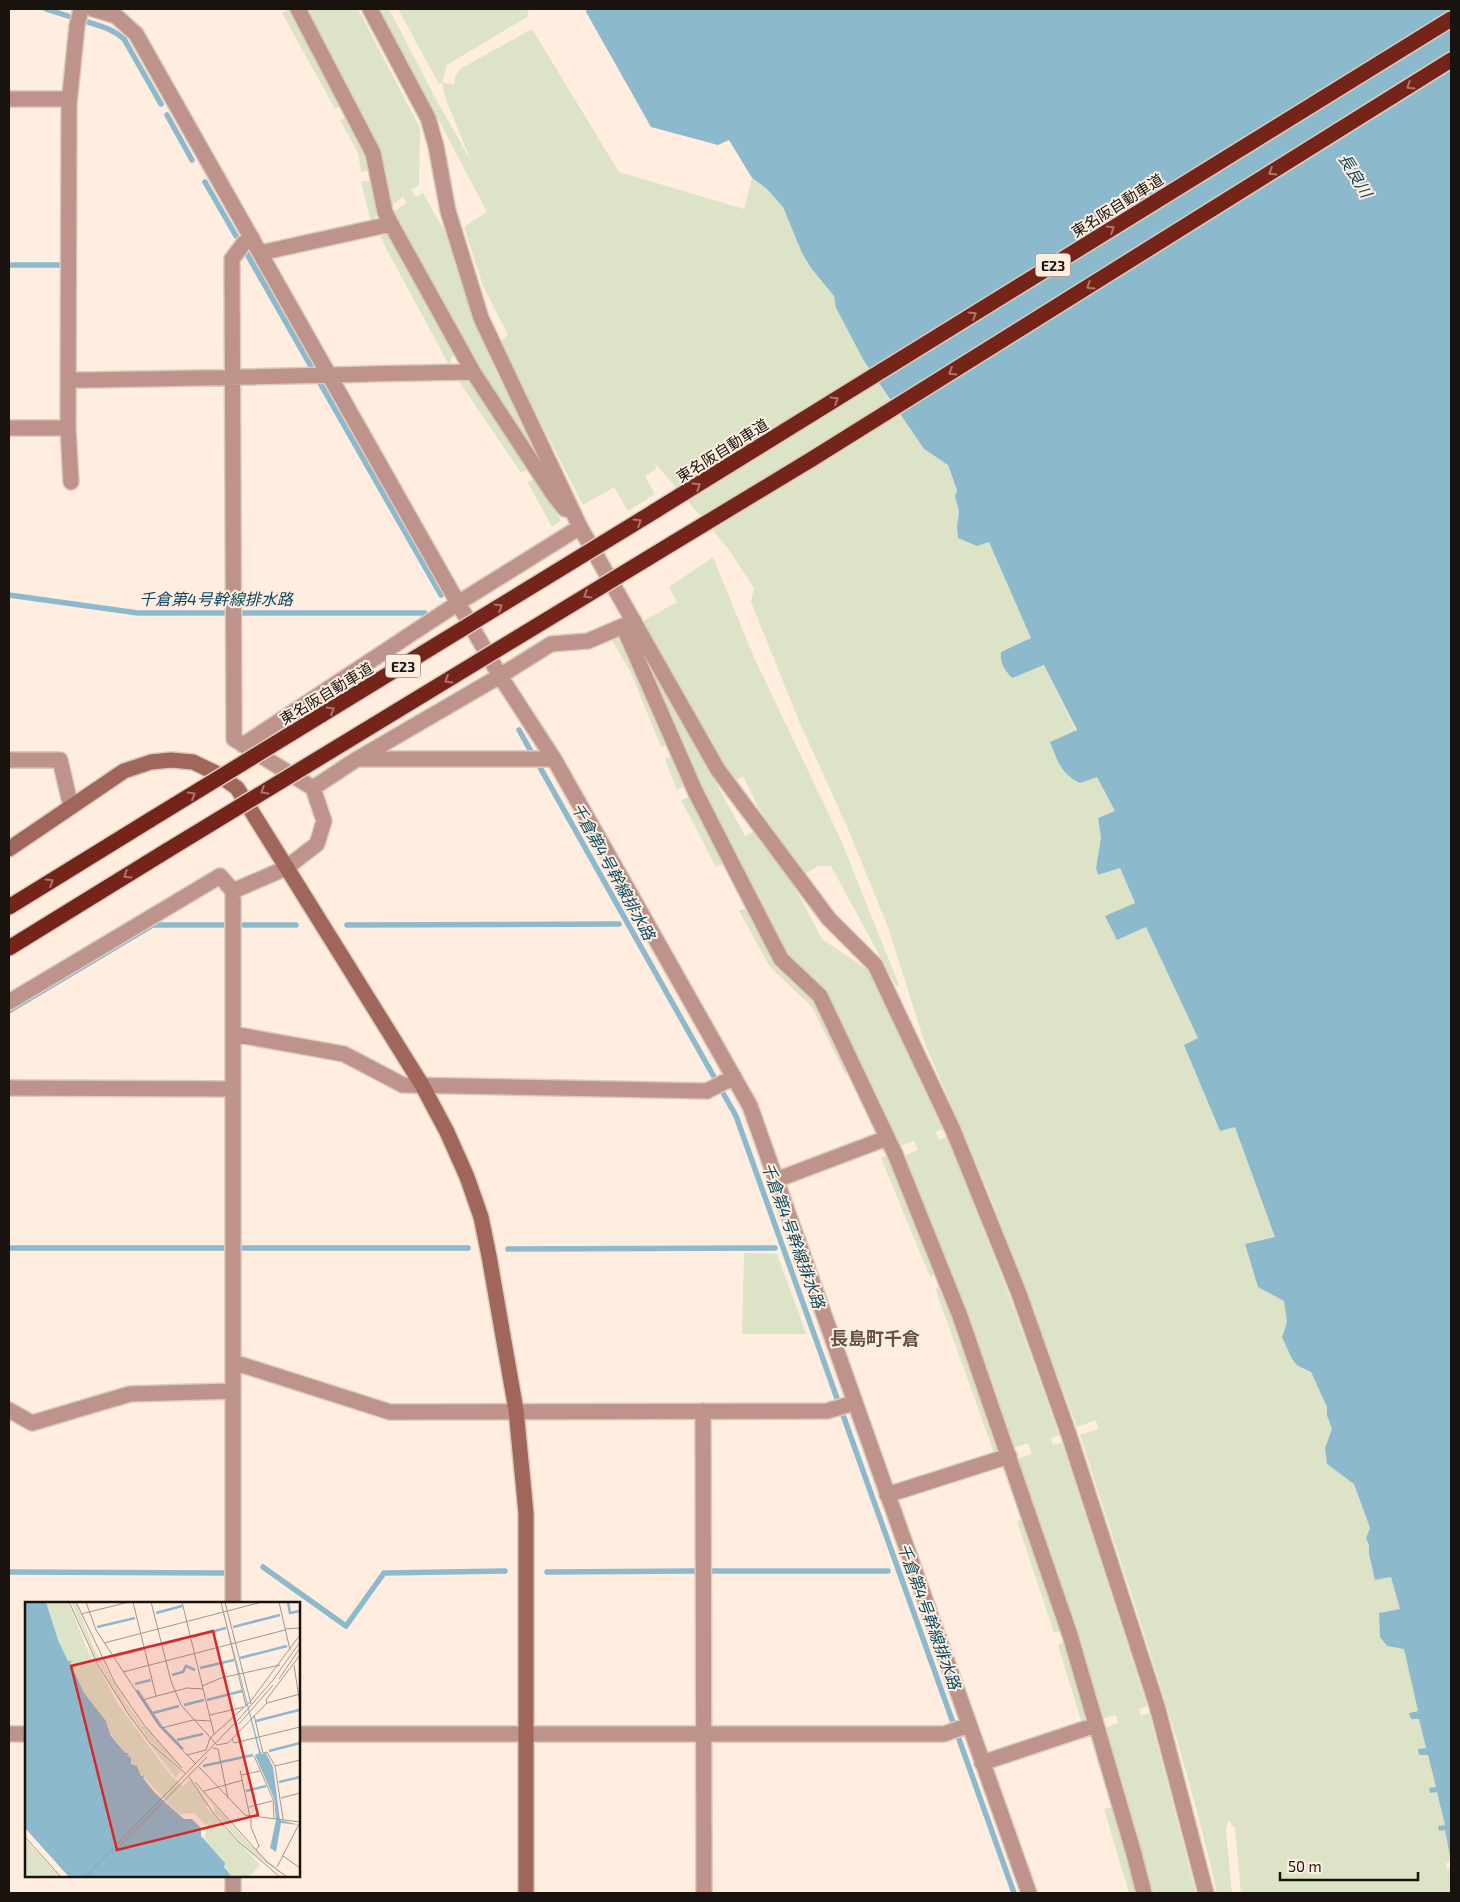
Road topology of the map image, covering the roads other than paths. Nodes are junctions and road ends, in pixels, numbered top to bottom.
1 (81, 9) edge
2 (93, 9) edge
3 (298, 9) edge
4 (370, 9) edge
5 (1451, 19) edge
6 (1451, 60) edge
7 (9, 99) edge
8 (69, 99) junction
9 (391, 224) junction
10 (252, 238) junction
11 (260, 253) junction
12 (473, 372) junction
13 (329, 374) junction
14 (232, 379) junction
15 (68, 380) junction
16 (9, 428) edge
17 (68, 428) junction
18 (71, 482) dead end
19 (580, 527) junction
20 (458, 603) junction
21 (628, 624) junction
22 (500, 676) junction
23 (243, 745) junction
24 (357, 759) junction
25 (9, 760) edge
26 (549, 760) junction
27 (313, 788) junction
28 (71, 807) junction
29 (9, 848) edge
30 (286, 868) junction
31 (233, 891) junction
32 (9, 907) edge
33 (9, 948) edge
34 (9, 1002) edge
35 (233, 1034) junction
36 (724, 1082) junction
37 (422, 1085) junction
38 (9, 1088) edge
39 (233, 1089) junction
40 (887, 1138) junction
41 (776, 1180) junction
42 (233, 1362) junction
43 (233, 1391) junction
44 (851, 1404) junction
45 (9, 1410) edge
46 (516, 1410) junction
47 (703, 1411) junction
48 (1009, 1456) junction
49 (887, 1495) junction
50 (233, 1602) edge
51 (1096, 1725) junction
52 (959, 1728) junction
53 (704, 1733) junction
54 (9, 1734) edge
55 (25, 1734) edge
56 (300, 1734) edge
57 (526, 1734) junction
58 (982, 1763) junction
59 (233, 1877) edge
60 (233, 1893) edge
61 (526, 1893) edge
62 (704, 1893) edge
63 (1028, 1893) edge
64 (1144, 1893) edge
65 (1206, 1893) edge

1 - 8 street
2 - 10 street
3 - 9 street
4 - 19 street
32 -> 5 highway, 東名阪自動車道 / E23, bridge
6 -> 33 highway, E23, bridge
7 - 8 street
8 - 15 street
9 - 11 street
9 - 12 street
10 - 11 street
10 - 14 street
11 - 13 street
12 - 13 street
12 - 19 street
13 - 14 street
13 - 20 street
14 - 15 street
14 - 23 street
15 - 17 street
16 - 17 street
17 - 18 street
19 - 20 street
19 - 21 street
20 - 22 street
20 - 23 street
21 - 22 street
21 - 40 street
21 - 65 street
22 - 24 street
22 - 26 street
23 - 27 street
24 - 26 street
24 - 27 street
25 - 28 street
26 - 36 street
27 - 30 street
28 - 29 street
28 - 30 street
30 - 31 street
30 - 37 street
31 - 34 street
31 - 35 street
35 - 37 street
35 - 39 street
36 - 37 street
36 - 41 street
37 - 46 street
38 - 39 street
39 - 42 street
40 - 41 street
40 - 48 street
41 - 44 street
42 - 43 street
42 - 46 street
43 - 45 street
43 - 50 street
44 - 47 street
44 - 49 street
46 - 47 street
46 - 57 street
47 - 53 street
48 - 49 street
48 - 51 street
49 - 52 street
51 - 58 street
51 - 64 street
52 - 53 street
52 - 58 street
53 - 57 street
53 - 62 street
54 - 55 street
56 - 57 street
57 - 61 street
58 - 63 street
59 - 60 street

